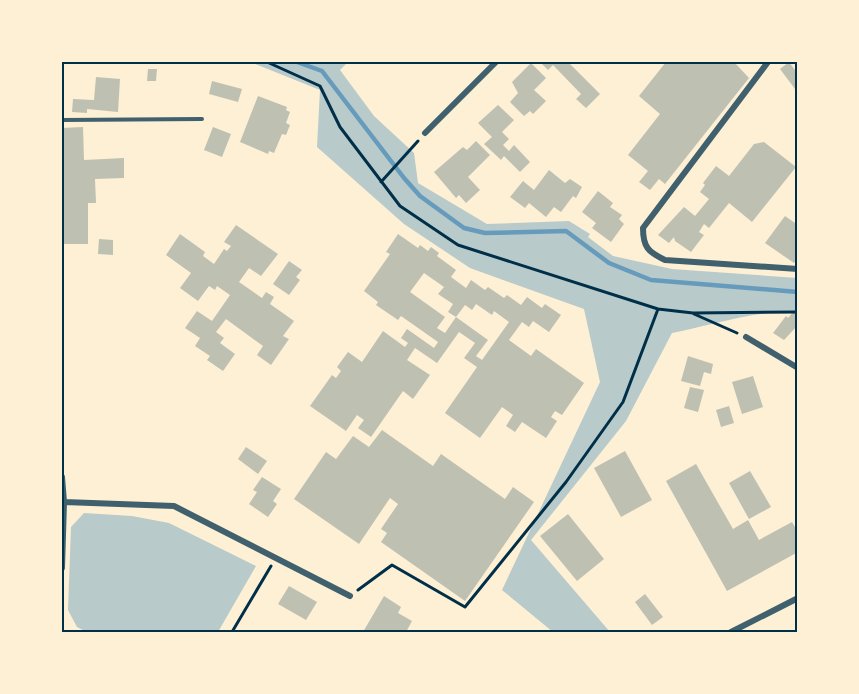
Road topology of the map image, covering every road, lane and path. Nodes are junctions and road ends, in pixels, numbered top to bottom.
1 (267, 62) edge
2 (496, 62) edge
3 (768, 62) edge
4 (202, 119) dead end
5 (62, 120) edge
6 (425, 133) joint
7 (381, 182) junction
8 (798, 269) edge
9 (658, 309) junction
10 (798, 312) edge
11 (693, 313) junction
12 (746, 337) joint
13 (798, 368) edge
14 (62, 477) edge
15 (64, 502) junction
16 (62, 548) edge
17 (277, 556) junction
18 (62, 568) edge
19 (350, 596) joint
20 (798, 597) edge
21 (232, 633) edge
22 (731, 633) edge

1 - 7 path
2 - 6 street
3 - 8 street
4 - 5 lane
6 - 7 path
7 - 9 path
9 - 11 path
9 - 19 path
10 - 11 path
11 - 12 path
12 - 13 street
14 - 15 street
15 - 16 street
15 - 17 street
16 - 18 street
17 - 19 street
17 - 21 path
20 - 22 street

